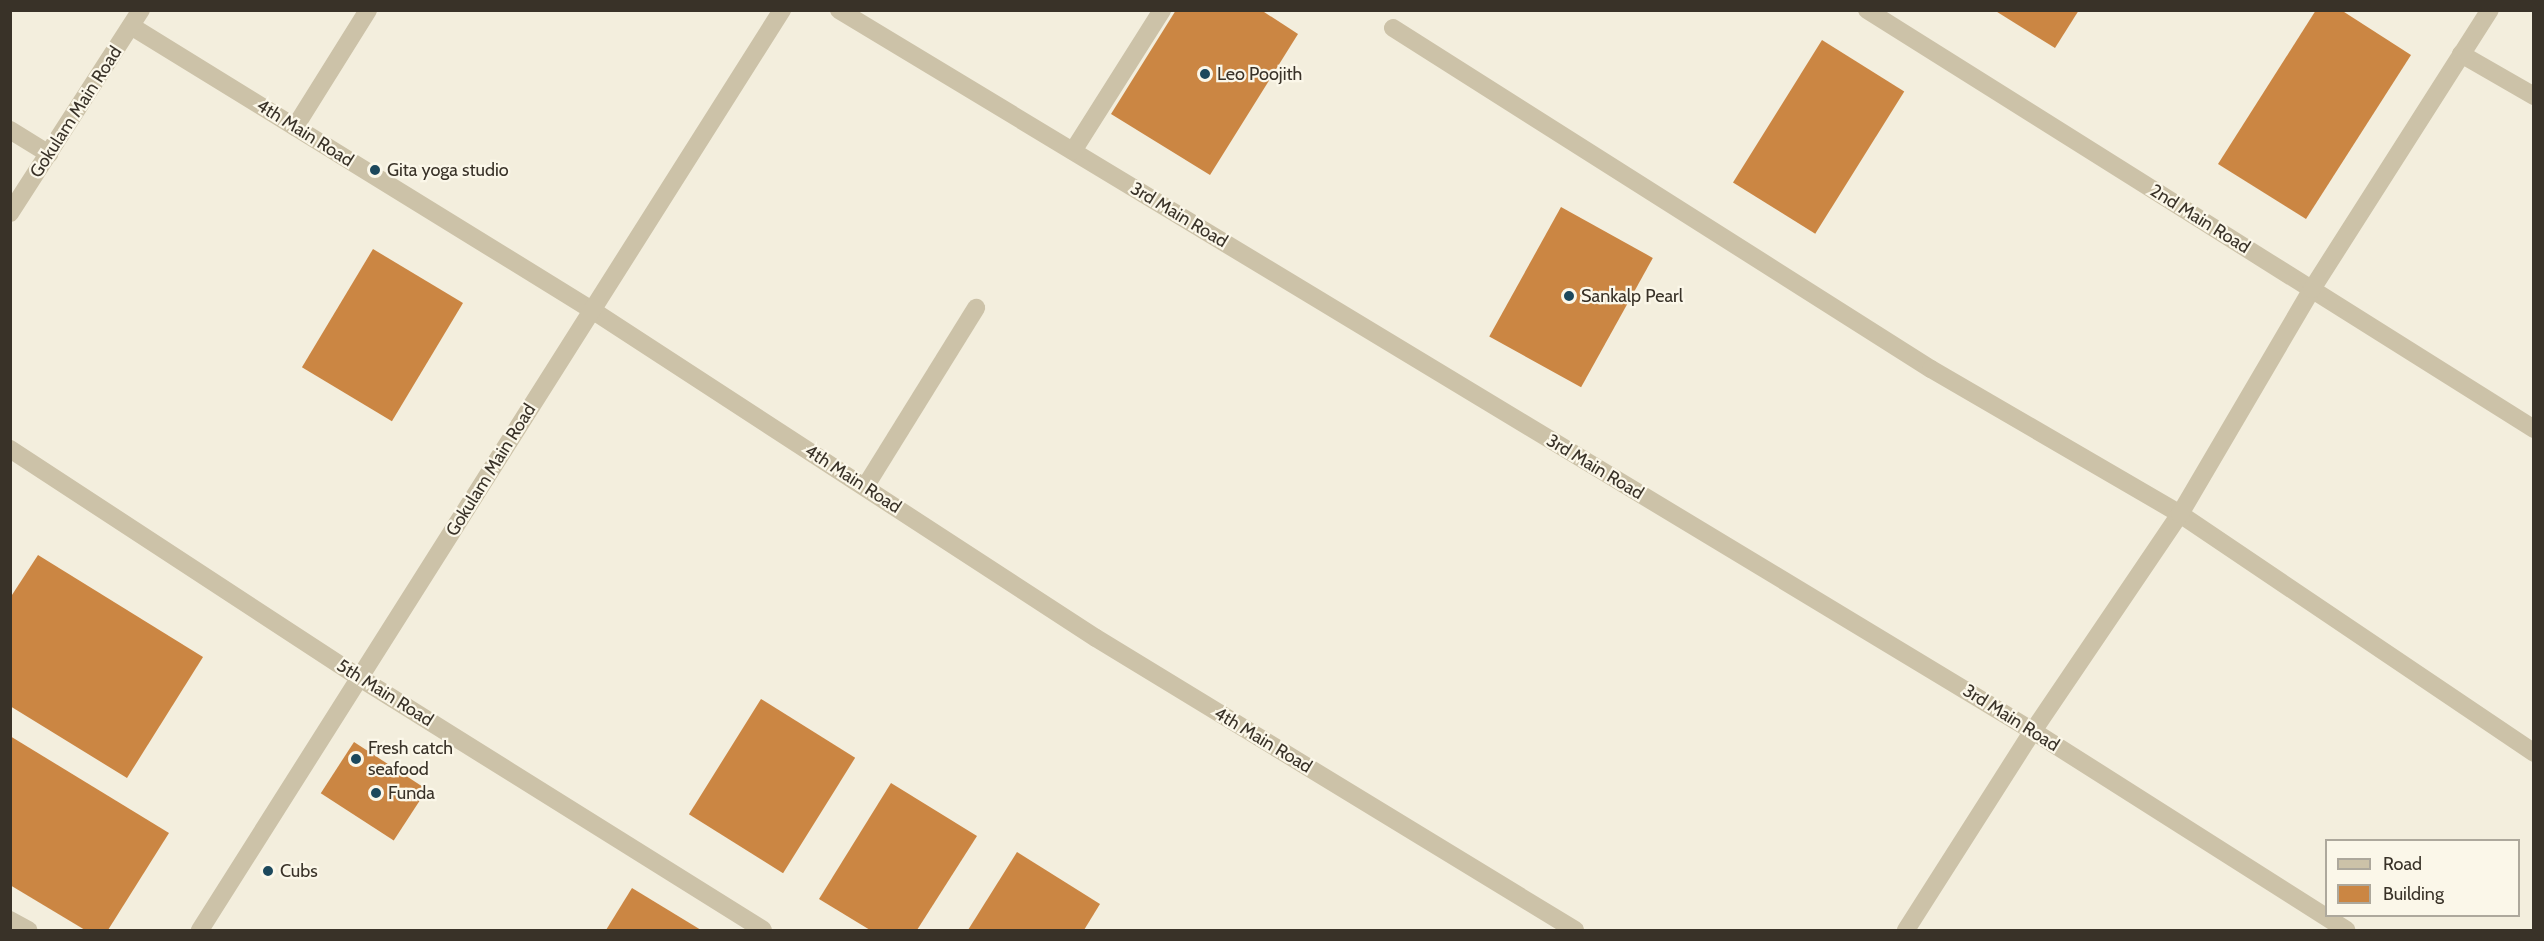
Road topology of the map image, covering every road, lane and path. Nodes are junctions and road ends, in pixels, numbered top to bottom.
1 (141, 10) edge
2 (368, 10) edge
3 (782, 10) edge
4 (839, 10) edge
5 (1162, 10) edge
6 (1867, 10) edge
7 (2490, 10) edge
8 (131, 26) junction
9 (1393, 28) dead end
10 (2461, 54) junction
11 (2534, 96) edge
12 (295, 127) junction
13 (10, 130) edge
14 (1073, 151) junction
15 (49, 154) junction
16 (10, 213) edge
17 (2312, 290) junction
18 (976, 308) dead end
19 (592, 310) junction
20 (2534, 429) edge
21 (10, 449) edge
22 (866, 487) junction
23 (2180, 514) junction
24 (360, 678) junction
25 (2033, 731) junction
26 (2534, 753) edge
27 (2325, 917) edge
28 (2326, 917) edge
29 (10, 920) edge
30 (1914, 928) edge
31 (28, 930) edge
32 (200, 930) edge
33 (763, 930) edge
34 (1575, 930) edge
35 (2346, 930) edge

1 - 8 street, Gokulam Main Road
2 - 12 street
3 - 19 street, Gokulam Main Road
4 - 14 street, 3rd Main Road
5 - 14 street
6 - 17 street, 2nd Main Road
7 - 10 street
8 - 12 street, 4th Main Road
8 - 15 street, Gokulam Main Road
9 - 23 street
10 - 11 street
10 - 17 street
12 - 19 street, 4th Main Road
13 - 15 street
14 - 25 street, 3rd Main Road
15 - 16 street, Gokulam Main Road
17 - 20 street, 2nd Main Road
17 - 23 street
18 - 22 street
19 - 22 street, 4th Main Road
19 - 24 street, Gokulam Main Road
21 - 24 street, 5th Main Road
22 - 34 street, 4th Main Road
23 - 25 street
23 - 26 street
24 - 32 street, Gokulam Main Road
24 - 33 street, 5th Main Road
25 - 27 street, 3rd Main Road
25 - 30 street
28 - 35 street, 3rd Main Road
29 - 31 street

